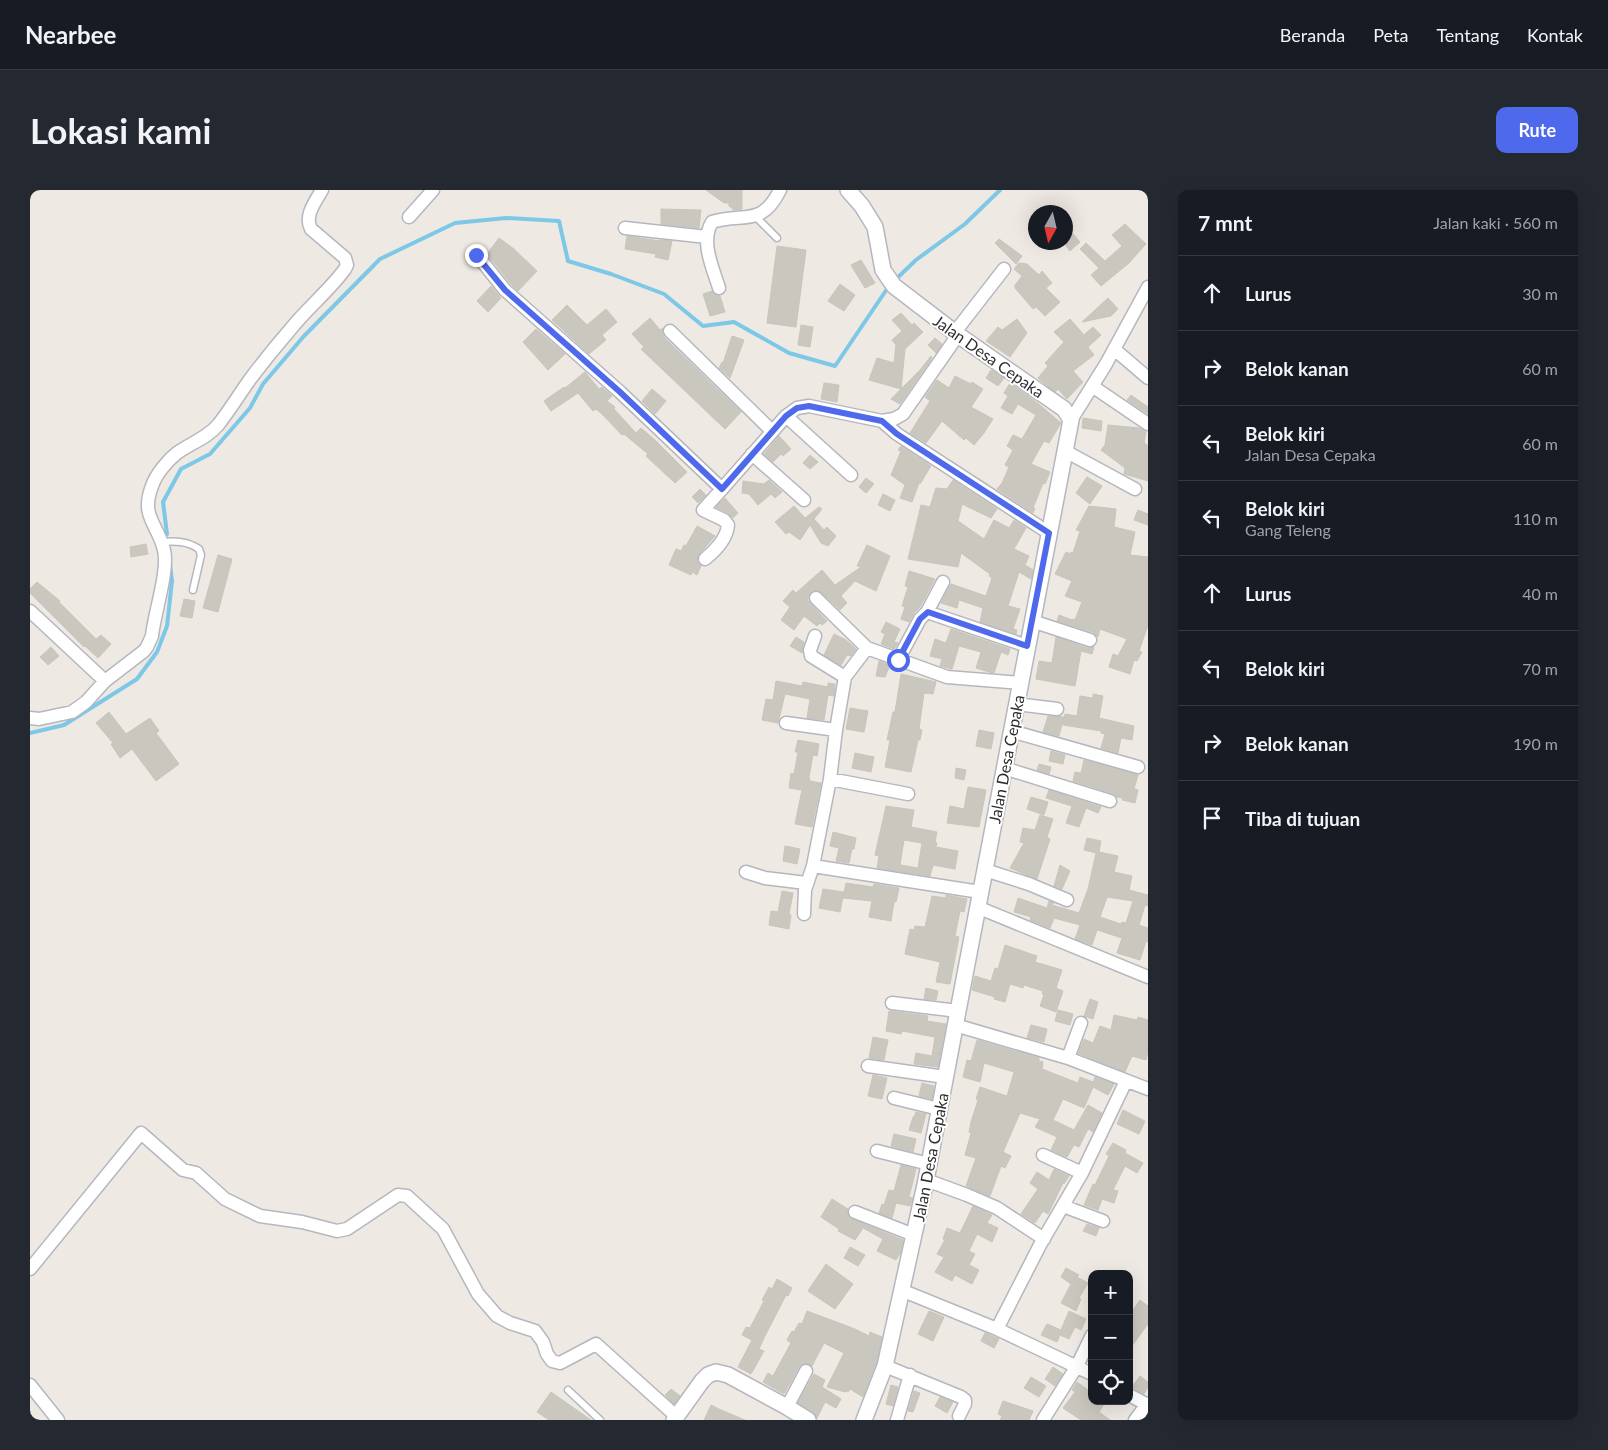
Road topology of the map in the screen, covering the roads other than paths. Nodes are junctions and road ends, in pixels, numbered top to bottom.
1 (322, 190) edge
2 (433, 190) edge
3 (780, 190) edge
4 (848, 190) edge
5 (756, 216) junction
6 (409, 217) dead end
7 (625, 228) dead end
8 (706, 237) junction
9 (777, 238) dead end
10 (476, 255) dead end
11 (1004, 269) dead end
12 (1148, 287) edge
13 (719, 288) dead end
14 (670, 331) dead end
15 (956, 334) junction
16 (1114, 349) junction
17 (1148, 378) edge
18 (1092, 386) junction
19 (786, 416) junction
20 (1071, 420) junction
21 (882, 421) junction
22 (1148, 424) edge
23 (772, 431) junction
24 (1065, 451) junction
25 (752, 454) junction
26 (850, 475) dead end
27 (722, 489) junction
28 (1135, 489) dead end
29 (804, 500) dead end
30 (1049, 533) junction
31 (162, 542) junction
32 (705, 559) dead end
33 (943, 582) dead end
34 (193, 590) dead end
35 (816, 598) dead end
36 (30, 611) edge
37 (928, 612) junction
38 (1032, 621) junction
39 (815, 636) dead end
40 (1090, 640) dead end
41 (1027, 646) junction
42 (867, 648) junction
43 (898, 660) junction
44 (846, 677) junction
45 (105, 681) junction
46 (1020, 683) junction
47 (1016, 704) junction
48 (1057, 709) dead end
49 (30, 718) edge
50 (786, 723) dead end
51 (836, 730) junction
52 (1011, 731) junction
53 (1138, 767) dead end
54 (1004, 768) junction
55 (830, 779) junction
56 (908, 794) dead end
57 (1110, 801) dead end
58 (813, 866) junction
59 (985, 870) junction
60 (746, 872) dead end
61 (806, 884) junction
62 (980, 892) junction
63 (1067, 900) dead end
64 (977, 907) junction
65 (804, 914) dead end
66 (1148, 976) edge
67 (892, 1003) dead end
68 (956, 1018) junction
69 (1081, 1023) dead end
70 (1068, 1058) junction
71 (868, 1066) dead end
72 (945, 1077) junction
73 (1126, 1081) junction
74 (1148, 1089) edge
75 (894, 1098) dead end
76 (940, 1109) junction
77 (878, 1151) dead end
78 (1043, 1155) dead end
79 (929, 1164) junction
80 (1082, 1173) junction
81 (926, 1180) junction
82 (1063, 1206) junction
83 (855, 1212) dead end
84 (1103, 1221) dead end
85 (914, 1235) junction
86 (1044, 1238) junction
87 (30, 1269) edge
88 (901, 1290) junction
89 (996, 1329) junction
90 (1088, 1343) edge
91 (884, 1366) junction
92 (1077, 1366) junction
93 (806, 1371) dead end
94 (1088, 1372) edge
95 (910, 1375) junction
96 (30, 1385) edge
97 (568, 1390) dead end
98 (1133, 1397) edge
99 (1147, 1405) edge
100 (787, 1407) junction
101 (675, 1418) edge
102 (962, 1419) edge
103 (58, 1420) edge
104 (600, 1420) edge
105 (808, 1420) edge
106 (864, 1420) edge
107 (897, 1420) edge
108 (1043, 1420) edge
109 (1135, 1420) edge

1 - 31 street
2 - 6 street
3 - 5 street
4 - 15 street, Jalan Desa Cepaka
5 - 8 street
5 - 9 lane
7 - 8 street
8 - 13 street
10 - 27 street
11 - 15 street
12 - 16 street
14 - 23 street
15 - 20 street, Jalan Desa Cepaka
15 - 21 street
16 - 17 street
16 - 18 street
18 - 20 street
18 - 22 street
19 - 21 street
19 - 23 street
19 - 26 street
20 - 24 street, Jalan Desa Cepaka
21 - 30 street
23 - 25 street
24 - 28 street
24 - 30 street, Jalan Desa Cepaka
25 - 27 street
25 - 29 street
27 - 32 street
30 - 38 street, Jalan Desa Cepaka
31 - 34 lane
31 - 45 street
33 - 37 street
35 - 42 street
36 - 45 street
37 - 41 street
37 - 43 street
38 - 40 street
38 - 41 street, Jalan Desa Cepaka
39 - 44 street
41 - 46 street, Jalan Desa Cepaka
42 - 43 street
42 - 44 street
43 - 46 street
44 - 51 street
45 - 49 street
46 - 47 street, Jalan Desa Cepaka
47 - 48 street
47 - 52 street, Jalan Desa Cepaka
50 - 51 street
51 - 55 street
52 - 53 street
52 - 54 street, Jalan Desa Cepaka
54 - 57 street
54 - 59 street, Jalan Desa Cepaka
55 - 56 street
55 - 58 street
58 - 61 street
58 - 62 street
59 - 62 street, Jalan Desa Cepaka
59 - 63 street
60 - 61 street
61 - 65 street
62 - 64 street, Jalan Desa Cepaka
64 - 66 street
64 - 68 street, Jalan Desa Cepaka
67 - 68 street
68 - 70 street
68 - 72 street, Jalan Desa Cepaka
69 - 70 street
70 - 73 street
71 - 72 street
72 - 76 street, Jalan Desa Cepaka
73 - 74 street
73 - 80 street
75 - 76 street
76 - 79 street, Jalan Desa Cepaka
77 - 79 street
78 - 80 street
79 - 81 street, Jalan Desa Cepaka
80 - 82 street
81 - 85 street, Jalan Desa Cepaka
81 - 86 street
82 - 84 street
82 - 86 street
83 - 85 street
85 - 88 street, Jalan Desa Cepaka
86 - 89 street
87 - 101 street
88 - 89 street
88 - 91 street, Jalan Desa Cepaka
89 - 92 street
90 - 92 street
91 - 95 street
91 - 106 street, Jalan Desa Cepaka
92 - 94 street
92 - 108 street
93 - 100 street
95 - 102 street
95 - 107 street
96 - 103 street
97 - 104 lane
98 - 99 street
99 - 109 street
100 - 101 street
100 - 105 street

